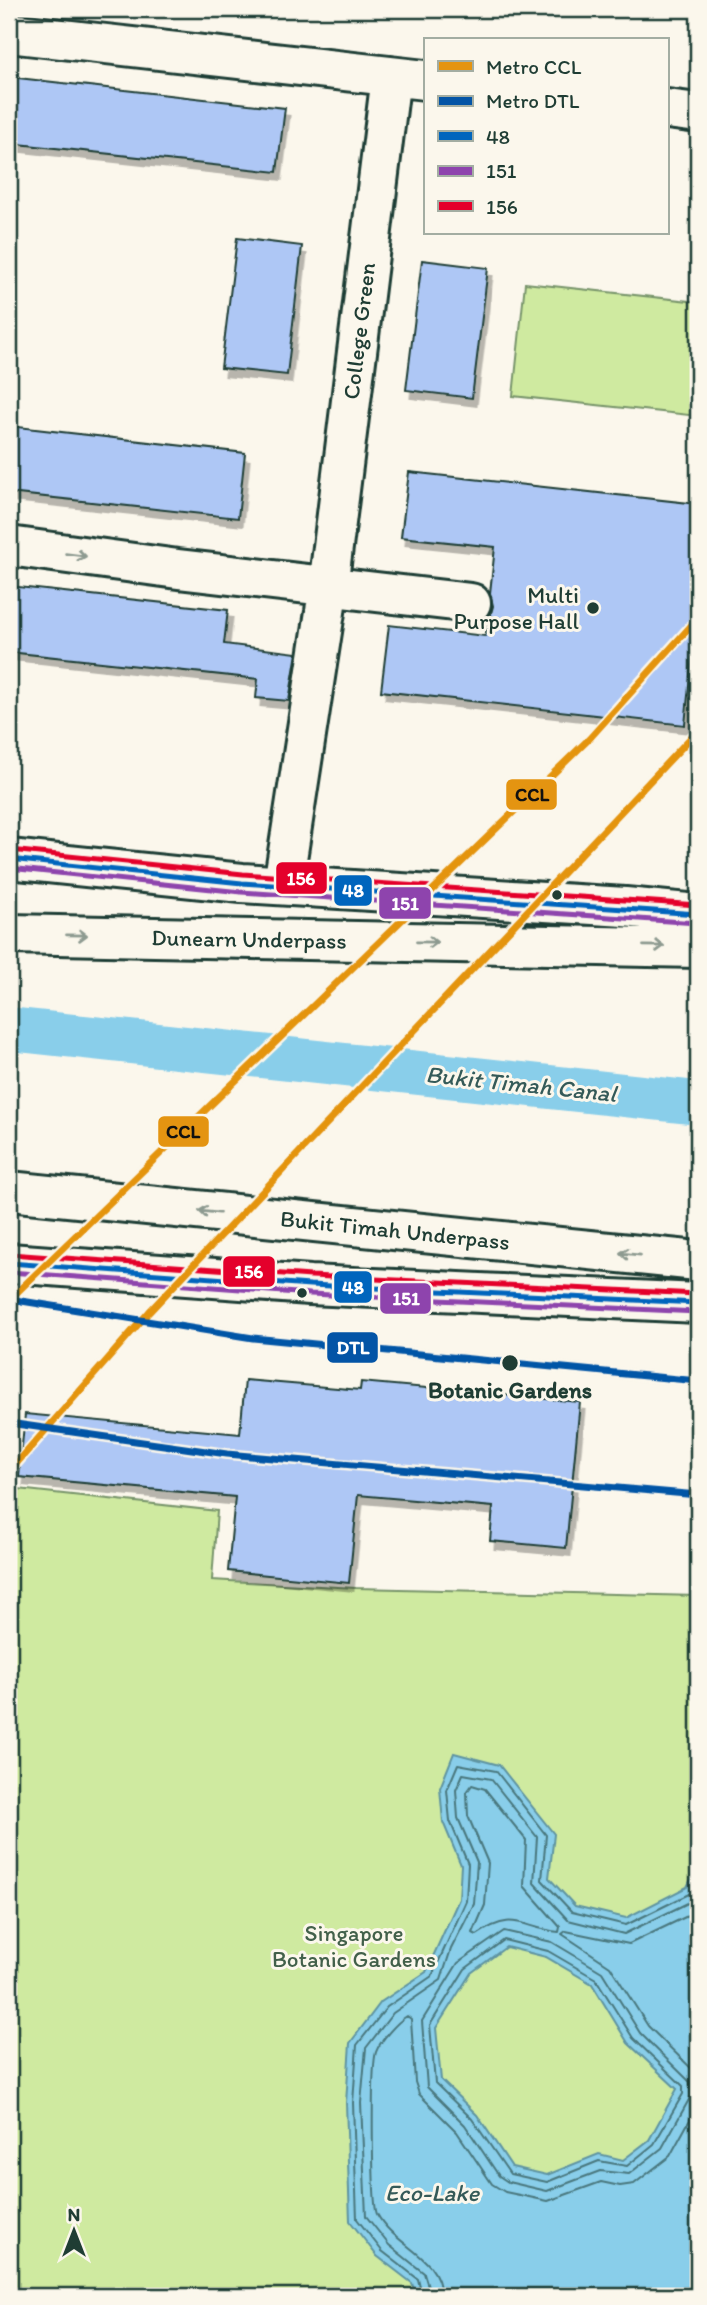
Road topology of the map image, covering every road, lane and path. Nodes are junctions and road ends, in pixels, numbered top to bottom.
1 (9, 33) edge
2 (408, 78) edge
3 (668, 109) edge
4 (698, 113) edge
5 (9, 546) edge
6 (327, 587) junction
7 (471, 603) dead end
8 (9, 859) edge
9 (283, 885) junction
10 (698, 914) edge
11 (9, 934) edge
12 (698, 948) edge
13 (9, 1191) edge
14 (698, 1261) edge
15 (9, 1263) edge
16 (698, 1303) edge

1 - 2 main road, College Green
2 - 6 main road, College Green
3 - 4 main road
5 -> 6 main road
6 - 7 main road
6 - 9 main road, College Green
8 - 9 main road
9 - 10 main road
11 -> 12 main road, Dunearn Underpass
14 -> 13 main road, Bukit Timah Underpass
15 - 16 main road

